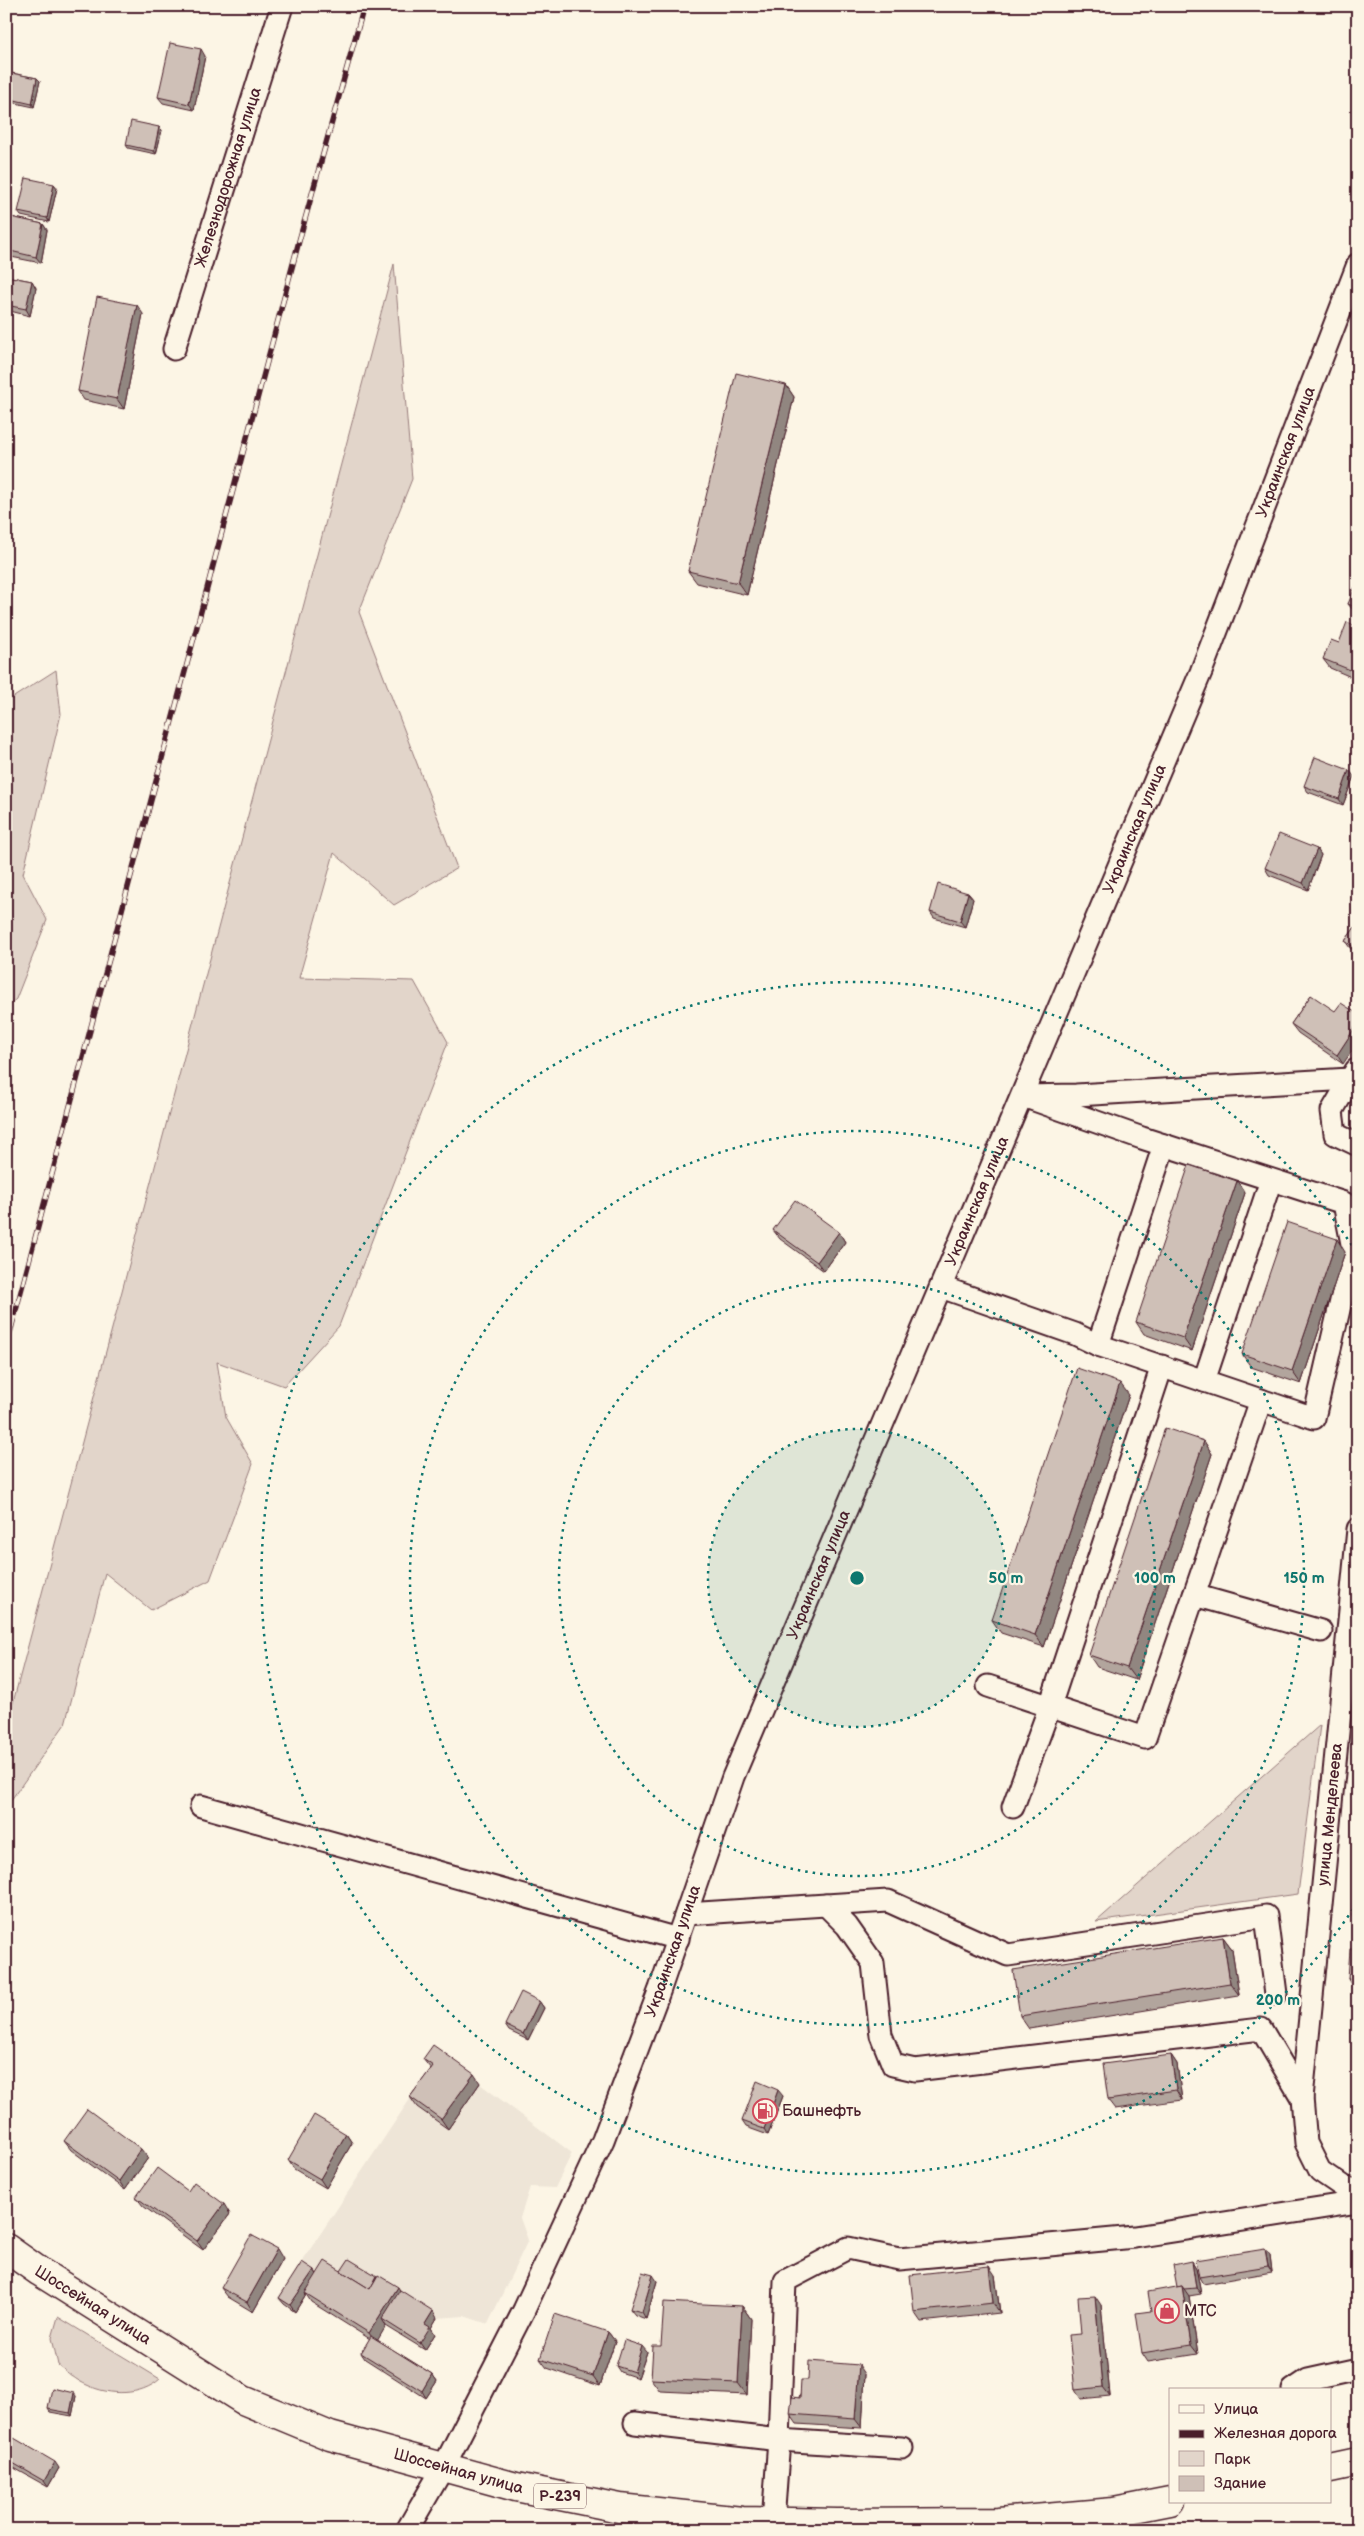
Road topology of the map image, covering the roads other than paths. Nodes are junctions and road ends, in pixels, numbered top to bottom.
1 (282, 6) edge
2 (1358, 264) edge
3 (174, 349) dead end
4 (1354, 1073) edge
5 (1023, 1096) junction
6 (1164, 1145) junction
7 (1358, 1145) edge
8 (1271, 1180) junction
9 (941, 1287) junction
10 (1098, 1345) junction
11 (1162, 1366) junction
12 (1204, 1380) junction
13 (1261, 1400) junction
14 (1358, 1529) edge
15 (1194, 1595) junction
16 (1321, 1631) dead end
17 (988, 1686) dead end
18 (1050, 1706) junction
19 (201, 1806) dead end
20 (1013, 1807) dead end
21 (826, 1905) junction
22 (686, 1914) junction
23 (678, 1939) junction
24 (1276, 1994) dead end
25 (1302, 2098) junction
26 (1358, 2190) edge
27 (1358, 2202) edge
28 (6, 2248) edge
29 (1358, 2369) edge
30 (1296, 2388) edge
31 (635, 2423) dead end
32 (780, 2440) junction
33 (902, 2448) dead end
34 (1358, 2462) edge
35 (443, 2468) junction
36 (1332, 2468) edge
37 (1169, 2501) edge
38 (773, 2522) junction
39 (407, 2530) edge

1 - 3 street, Железнодорожная улица
2 - 5 street, Украинская улица
4 - 5 street
4 - 7 street
5 - 6 street
5 - 9 street, Украинская улица
6 - 8 street
6 - 10 street
8 - 12 street
8 - 13 street
9 - 10 street
9 - 22 street, Украинская улица
10 - 11 street
11 - 12 street
11 - 18 street
12 - 13 street
13 - 15 street
14 - 25 street, улица Менделеева
15 - 16 street
15 - 18 street
17 - 18 street
18 - 20 street
19 - 23 street
21 - 22 street
21 - 24 street
21 - 25 street
22 - 23 street, Украинская улица
23 - 35 street, Украинская улица
25 - 26 street, улица Менделеева
27 - 32 street
28 - 35 highway, Шоссейная улица / Р-239
29 - 30 street
31 - 32 street
32 - 33 street
32 - 38 street
34 - 36 highway
35 - 38 highway, Шоссейная улица / Р-239
35 - 39 street, Украинская улица
37 - 38 highway, Шоссейная улица / Р-239

